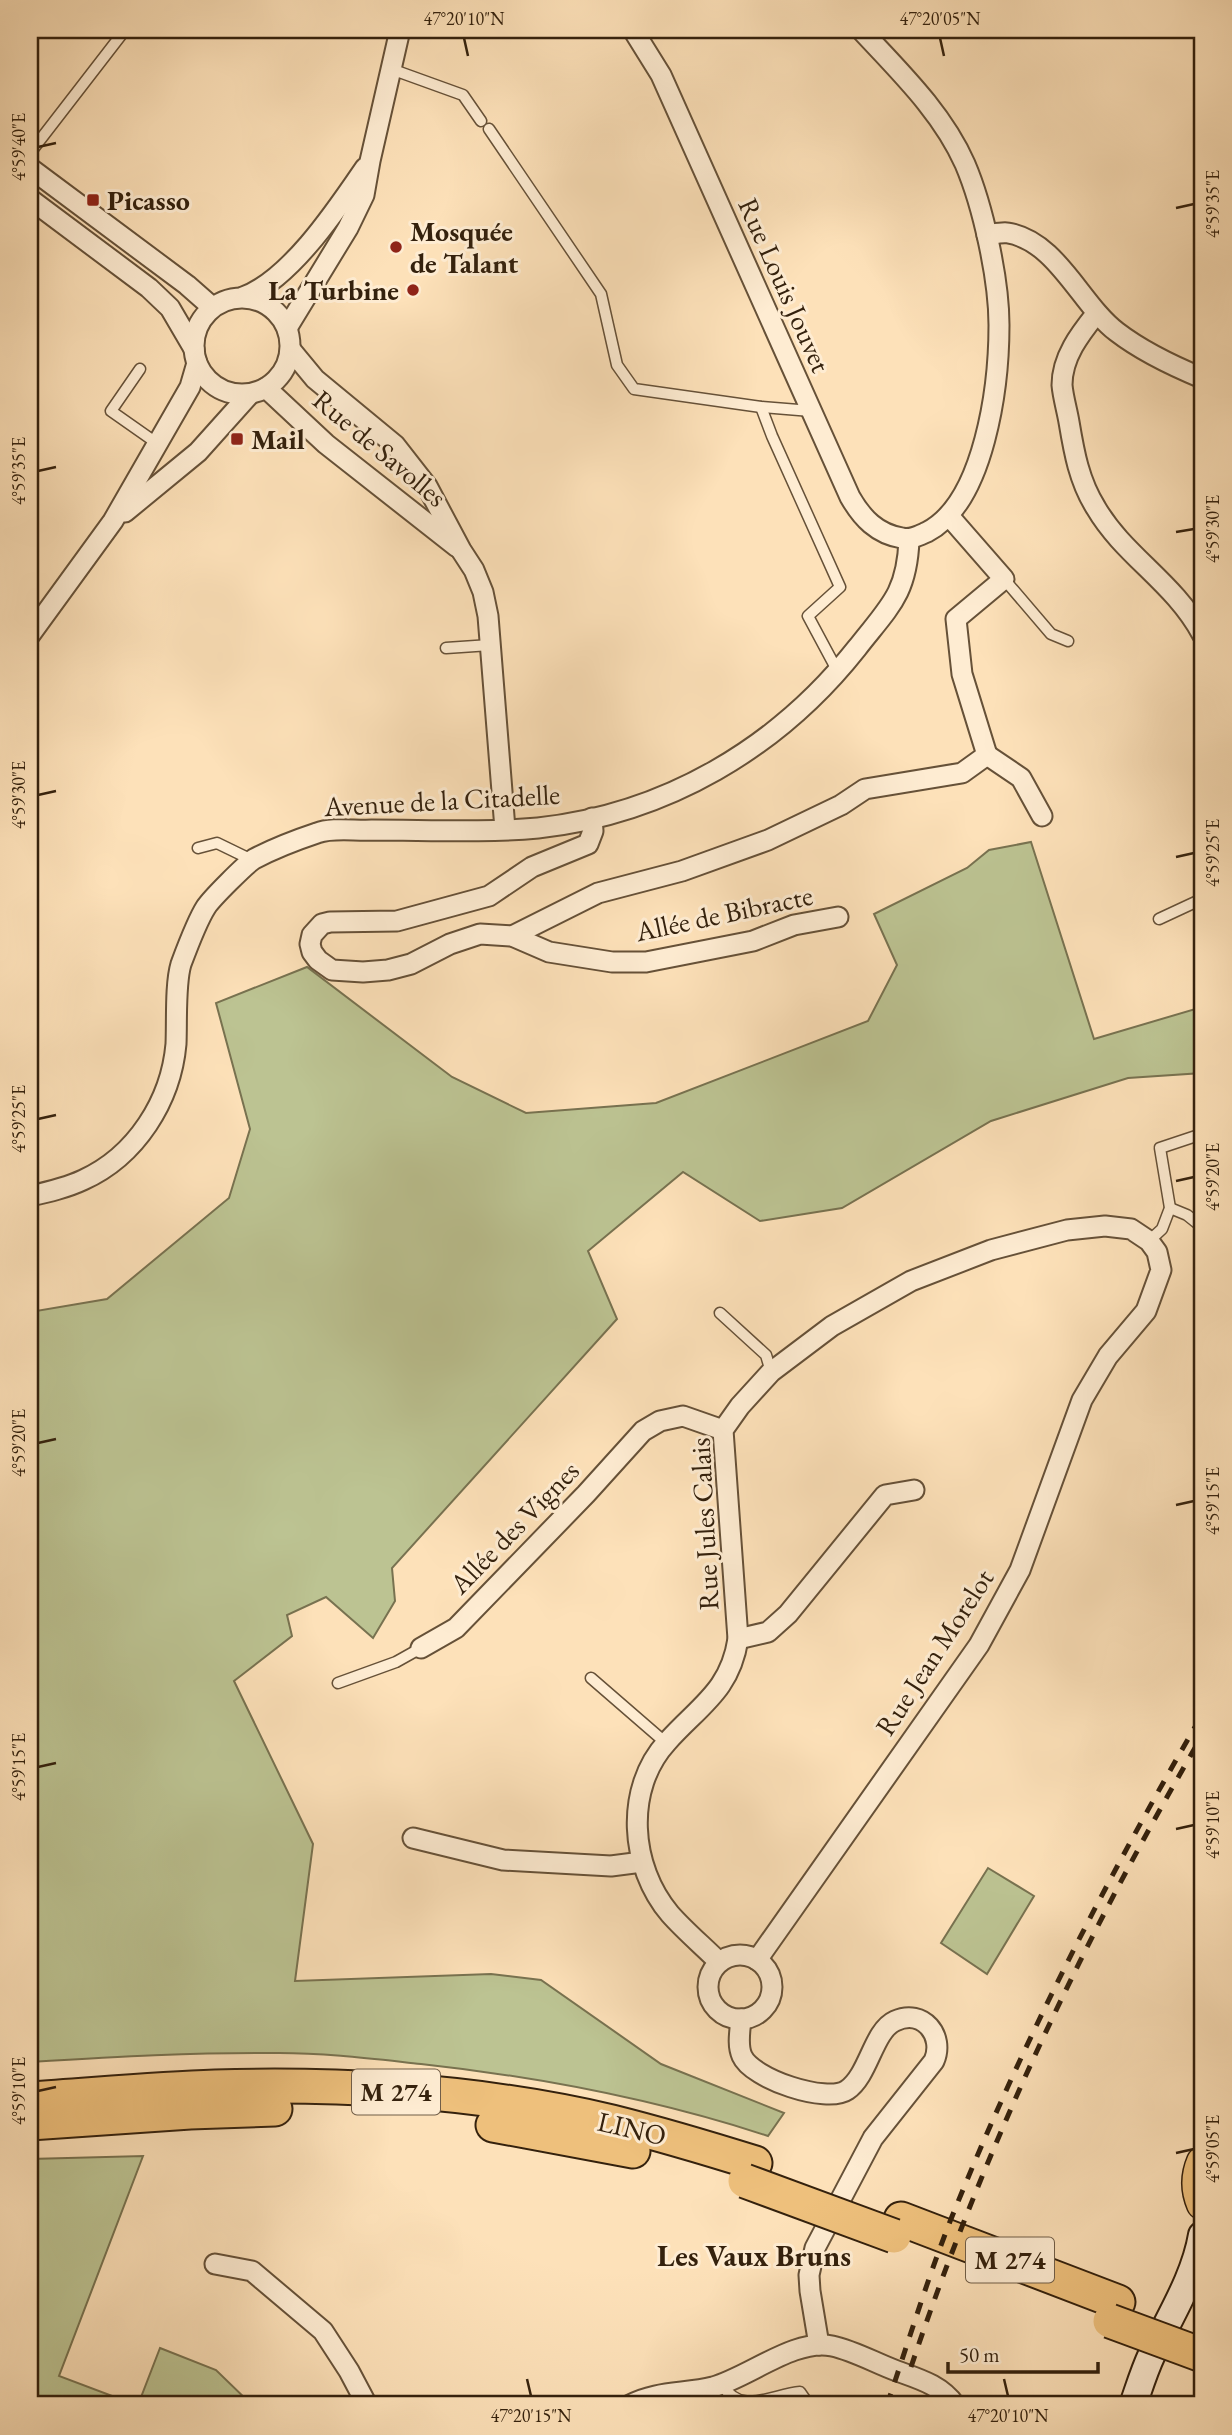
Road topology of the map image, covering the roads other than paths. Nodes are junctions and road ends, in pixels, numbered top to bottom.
1 (125, 30) edge
2 (400, 30) edge
3 (633, 30) edge
4 (861, 30) edge
5 (391, 69) junction
6 (30, 153) edge
7 (370, 161) junction
8 (30, 168) edge
9 (30, 199) edge
10 (987, 235) junction
11 (243, 297) junction
12 (212, 307) junction
13 (1096, 314) junction
14 (288, 328) junction
15 (291, 350) junction
16 (195, 356) junction
17 (140, 369) dead end
18 (1202, 378) edge
19 (258, 391) junction
20 (761, 407) junction
21 (811, 411) junction
22 (158, 444) junction
23 (950, 516) junction
24 (114, 521) junction
25 (909, 540) junction
26 (461, 550) junction
27 (1004, 579) junction
28 (1202, 634) edge
29 (30, 635) edge
30 (1068, 640) dead end
31 (491, 645) junction
32 (446, 648) dead end
33 (838, 673) junction
34 (986, 755) junction
35 (1042, 817) dead end
36 (592, 818) junction
37 (505, 829) junction
38 (198, 848) dead end
39 (252, 860) junction
40 (1202, 899) edge
41 (838, 917) dead end
42 (1159, 919) dead end
43 (512, 936) junction
44 (1202, 1135) edge
45 (30, 1196) edge
46 (1170, 1208) junction
47 (1202, 1227) edge
48 (1149, 1241) junction
49 (720, 1313) dead end
50 (771, 1372) junction
51 (723, 1430) junction
52 (914, 1490) dead end
53 (738, 1639) junction
54 (421, 1648) joint
55 (591, 1678) dead end
56 (338, 1684) dead end
57 (666, 1743) junction
58 (413, 1838) dead end
59 (642, 1862) junction
60 (757, 1960) junction
61 (719, 1962) junction
62 (741, 2019) junction
63 (30, 2099) edge
64 (30, 2123) edge
65 (1202, 2162) edge
66 (750, 2172) junction
67 (1201, 2205) edge
68 (1202, 2235) edge
69 (215, 2264) dead end
70 (1202, 2286) edge
71 (1114, 2311) junction
72 (1202, 2333) edge
73 (819, 2345) junction
74 (1202, 2355) edge
75 (722, 2384) junction
76 (366, 2405) edge
77 (630, 2405) edge
78 (809, 2405) edge
79 (955, 2405) edge
80 (1133, 2405) edge
81 (1143, 2405) edge

1 - 6 lane
2 - 5 street
3 - 21 street, Rue Louis Jouvet
4 - 10 street
5 - 7 street
5 - 20 lane
7 - 11 street
7 - 14 street
8 - 12 street
9 - 16 street
10 - 13 street
10 - 23 street
11 - 12 street
11 - 14 street
12 - 16 street
13 - 18 street
13 - 28 street
14 - 15 street
15 - 19 street
15 - 26 street, Rue de Savolles
16 - 19 street
16 - 22 street
17 - 22 lane
19 - 24 street
19 - 26 street, Rue de Savolles
20 - 21 lane
20 - 33 lane
21 - 25 street, Rue Louis Jouvet
22 - 24 street
23 - 25 street
23 - 27 street
24 - 29 street
25 - 33 street, Avenue de la Citadelle
26 - 31 street, Rue de Savolles
27 - 30 lane
27 - 34 street
31 - 32 lane
31 - 37 street, Rue de Savolles
33 - 36 street, Avenue de la Citadelle
34 - 35 street
34 - 43 street
36 - 37 street, Avenue de la Citadelle
36 - 43 street, Allée de Bibracte
37 - 39 street, Avenue de la Citadelle
38 - 39 lane
39 - 45 street, Avenue de la Citadelle
40 - 42 lane
41 - 43 street, Allée de Bibracte
44 - 46 lane
46 - 47 lane
46 - 48 lane
48 - 50 street, Rue Jules Calais
48 - 60 street, Rue Jean Morelot
49 - 50 lane
50 - 51 street, Rue Jules Calais
51 - 53 street, Rue Jules Calais
51 - 54 street, Allée des Vignes
52 - 53 street
53 - 57 street, Rue Jules Calais
54 - 56 lane, Allée des Vignes
55 - 57 lane
57 - 59 street, Rue Jules Calais
58 - 59 street
59 - 61 street, Rue Jules Calais
60 - 61 street
60 - 62 street
61 - 62 street
62 - 73 street
63 - 66 highway, LINO / M 274
64 - 66 highway, LINO / M 274
65 - 67 main road
66 - 71 highway, LINO / M 274
68 - 80 main road
69 - 76 street
70 - 81 main road
71 - 72 highway, LINO / M 274
71 - 74 highway, LINO / M 274, bridge
73 - 75 street
73 - 79 street
75 - 77 street
75 - 78 lane

